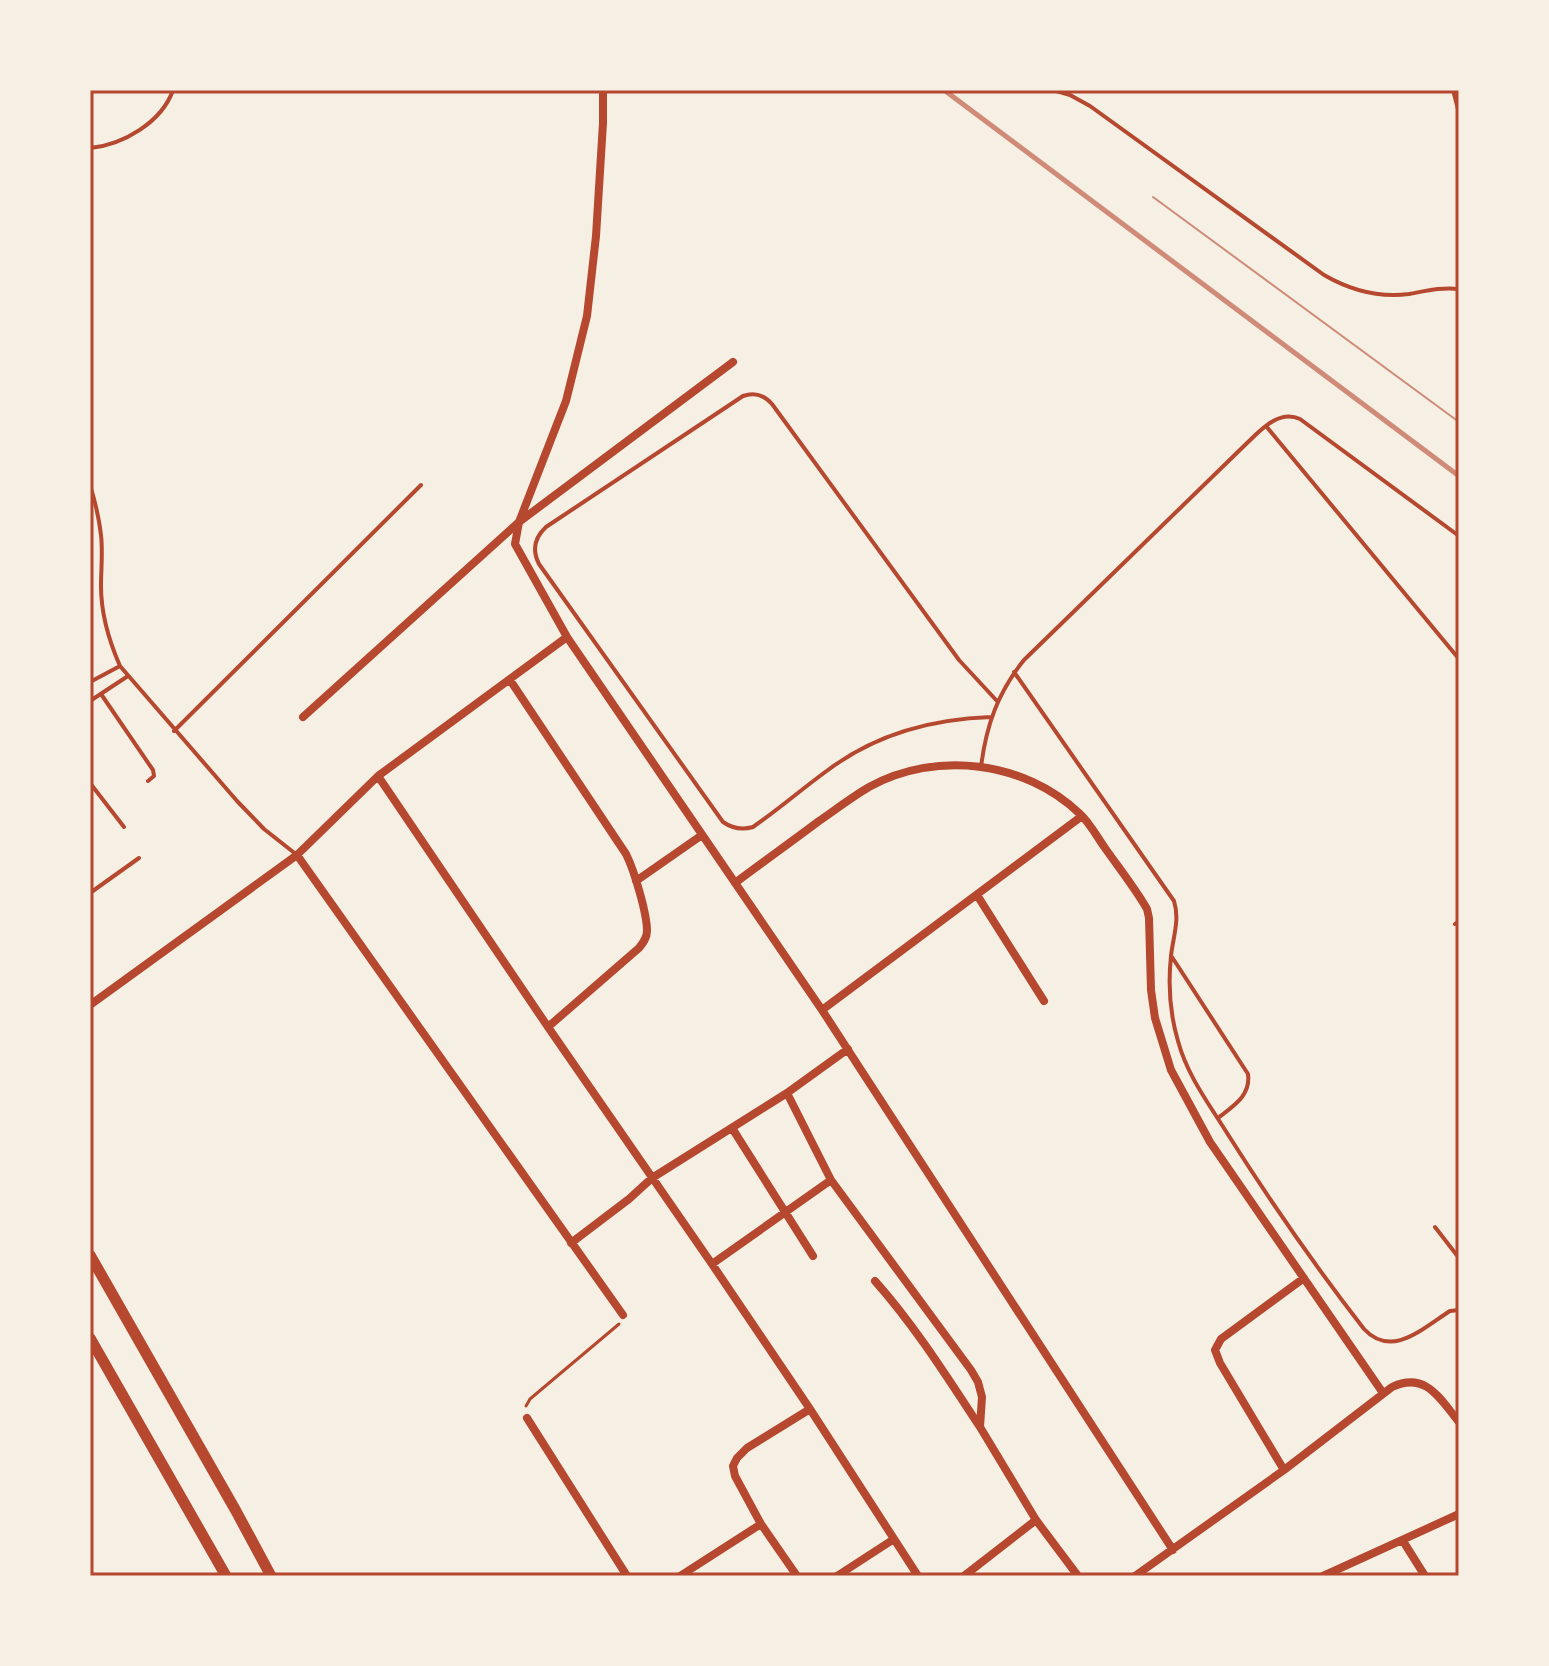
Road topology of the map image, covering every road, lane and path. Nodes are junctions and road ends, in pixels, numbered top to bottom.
1 (173, 90) edge
2 (603, 90) edge
3 (1053, 90) edge
4 (1453, 90) edge
5 (1459, 113) edge
6 (90, 148) edge
7 (1459, 289) edge
8 (733, 362) dead end
9 (1266, 426) junction
10 (90, 485) edge
11 (421, 485) dead end
12 (519, 522) junction
13 (1459, 536) edge
14 (567, 637) junction
15 (1459, 659) edge
16 (120, 666) junction
17 (1014, 672) junction
18 (128, 676) junction
19 (510, 680) junction
20 (90, 682) edge
21 (101, 694) junction
22 (90, 701) edge
23 (997, 701) junction
24 (303, 717) dead end
25 (991, 717) junction
26 (174, 731) junction
27 (981, 767) junction
28 (378, 776) junction
29 (148, 781) dead end
30 (90, 783) edge
31 (1082, 816) junction
32 (124, 827) dead end
33 (702, 835) junction
34 (297, 855) junction
35 (139, 858) dead end
36 (636, 881) junction
37 (735, 883) junction
38 (90, 893) edge
39 (977, 895) junction
40 (1171, 955) junction
41 (1044, 1001) dead end
42 (90, 1005) edge
43 (822, 1010) junction
44 (548, 1027) junction
45 (848, 1049) junction
46 (787, 1093) junction
47 (1218, 1118) junction
48 (732, 1128) junction
49 (652, 1178) junction
50 (831, 1180) junction
51 (785, 1212) junction
52 (1435, 1227) dead end
53 (571, 1243) junction
54 (90, 1255) edge
55 (813, 1256) dead end
56 (1459, 1258) edge
57 (712, 1264) junction
58 (1304, 1278) junction
59 (875, 1281) dead end
60 (1459, 1310) edge
61 (623, 1315) joint
62 (90, 1338) edge
63 (1383, 1393) junction
64 (810, 1409) junction
65 (527, 1418) joint
66 (1459, 1422) edge
67 (980, 1427) junction
68 (1284, 1470) junction
69 (1459, 1514) edge
70 (1036, 1520) junction
71 (761, 1524) junction
72 (894, 1539) junction
73 (1403, 1541) junction
74 (1173, 1550) junction
75 (1338, 1573) edge
76 (226, 1576) edge
77 (271, 1576) edge
78 (627, 1576) edge
79 (680, 1576) edge
80 (797, 1576) edge
81 (837, 1576) edge
82 (918, 1576) edge
83 (964, 1576) edge
84 (1078, 1576) edge
85 (1135, 1576) edge
86 (1323, 1576) edge
87 (1425, 1576) edge

1 - 6 lane
2 - 12 street
3 - 7 lane
4 - 5 lane
8 - 12 street
9 - 13 lane
9 - 15 lane
9 - 17 lane
10 - 16 lane
11 - 26 lane
12 - 14 street
12 - 24 street
14 - 19 street
14 - 33 street
16 - 18 lane
16 - 20 lane
17 - 23 lane
17 - 40 lane
18 - 21 lane
18 - 26 lane
19 - 28 street
19 - 36 street
21 - 22 lane
21 - 29 lane
23 - 25 lane
23 - 25 lane
25 - 27 lane
26 - 34 lane
27 - 31 street
27 - 37 street
28 - 34 street
28 - 44 street
30 - 32 lane
31 - 39 street
31 - 58 street
33 - 36 street
33 - 37 street
34 - 42 street
34 - 53 street
35 - 38 lane
36 - 44 street
37 - 43 street
39 - 41 street
39 - 43 street
40 - 47 lane
40 - 47 lane
43 - 45 street
44 - 49 street
45 - 46 street
45 - 74 street
46 - 48 street
46 - 50 street
47 - 60 lane
48 - 49 street
48 - 51 street
49 - 53 street
49 - 57 street
50 - 51 street
50 - 67 street
51 - 55 street
51 - 57 street
52 - 56 lane
53 - 61 street
54 - 77 main road
57 - 64 street
58 - 63 street
58 - 68 street
59 - 67 street
61 - 65 path
62 - 76 main road
63 - 66 street
63 - 68 street
64 - 71 street
64 - 72 street
65 - 78 street
67 - 70 street
68 - 74 street
69 - 73 street
70 - 83 street
70 - 84 street
71 - 79 street
71 - 80 street
72 - 81 street
72 - 82 street
73 - 75 street
73 - 87 street
74 - 85 street
75 - 86 street

